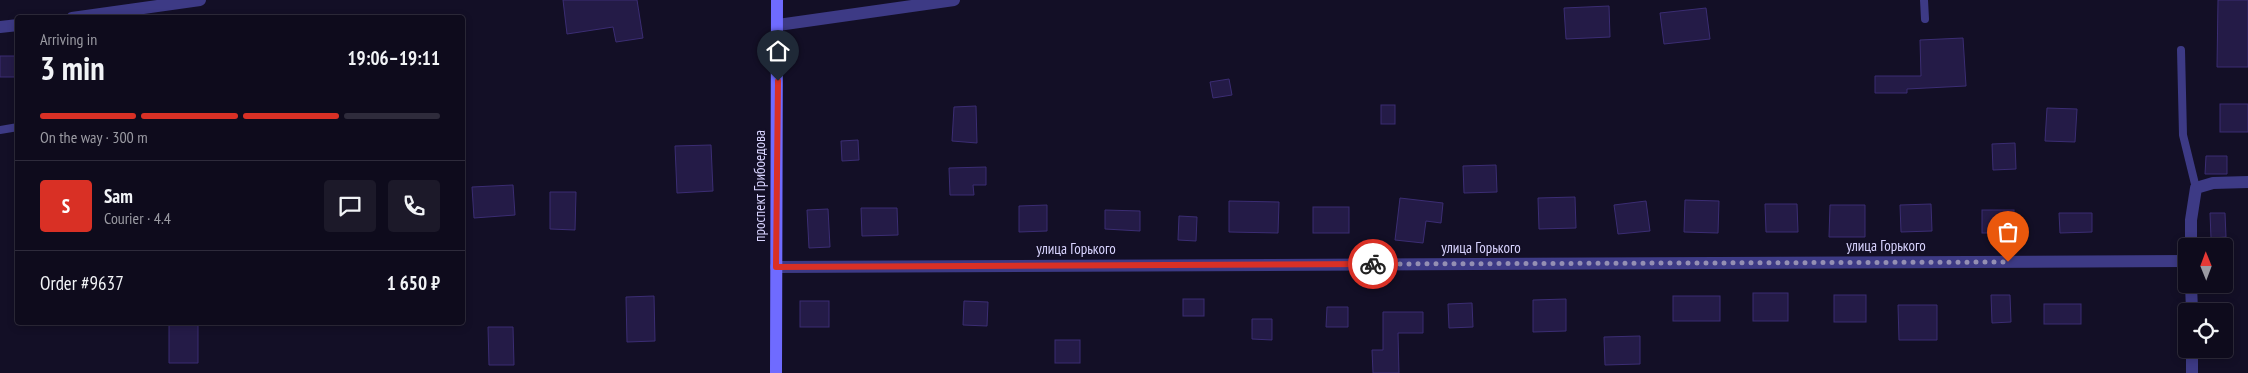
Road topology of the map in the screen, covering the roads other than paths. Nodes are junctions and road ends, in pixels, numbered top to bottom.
1 (200, 0) edge
2 (777, 0) edge
3 (954, 0) edge
4 (1924, 0) edge
5 (99, 15) edge
6 (1926, 19) dead end
7 (15, 25) edge
8 (778, 25) junction
9 (0, 27) edge
10 (2181, 50) dead end
11 (15, 128) edge
12 (0, 130) edge
13 (2248, 182) edge
14 (2196, 188) junction
15 (2191, 238) edge
16 (2178, 261) edge
17 (776, 267) junction
18 (2192, 358) edge
19 (776, 373) edge
20 (2192, 373) edge

1 - 5 street
2 - 8 street, проспект Грибоедова
3 - 8 street
4 - 6 lane
7 - 9 street
8 - 17 street, проспект Грибоедова
10 - 14 lane
11 - 12 lane
13 - 14 street
14 - 15 street
16 - 17 street, улица Горького
17 - 19 street, проспект Грибоедова
18 - 20 street

